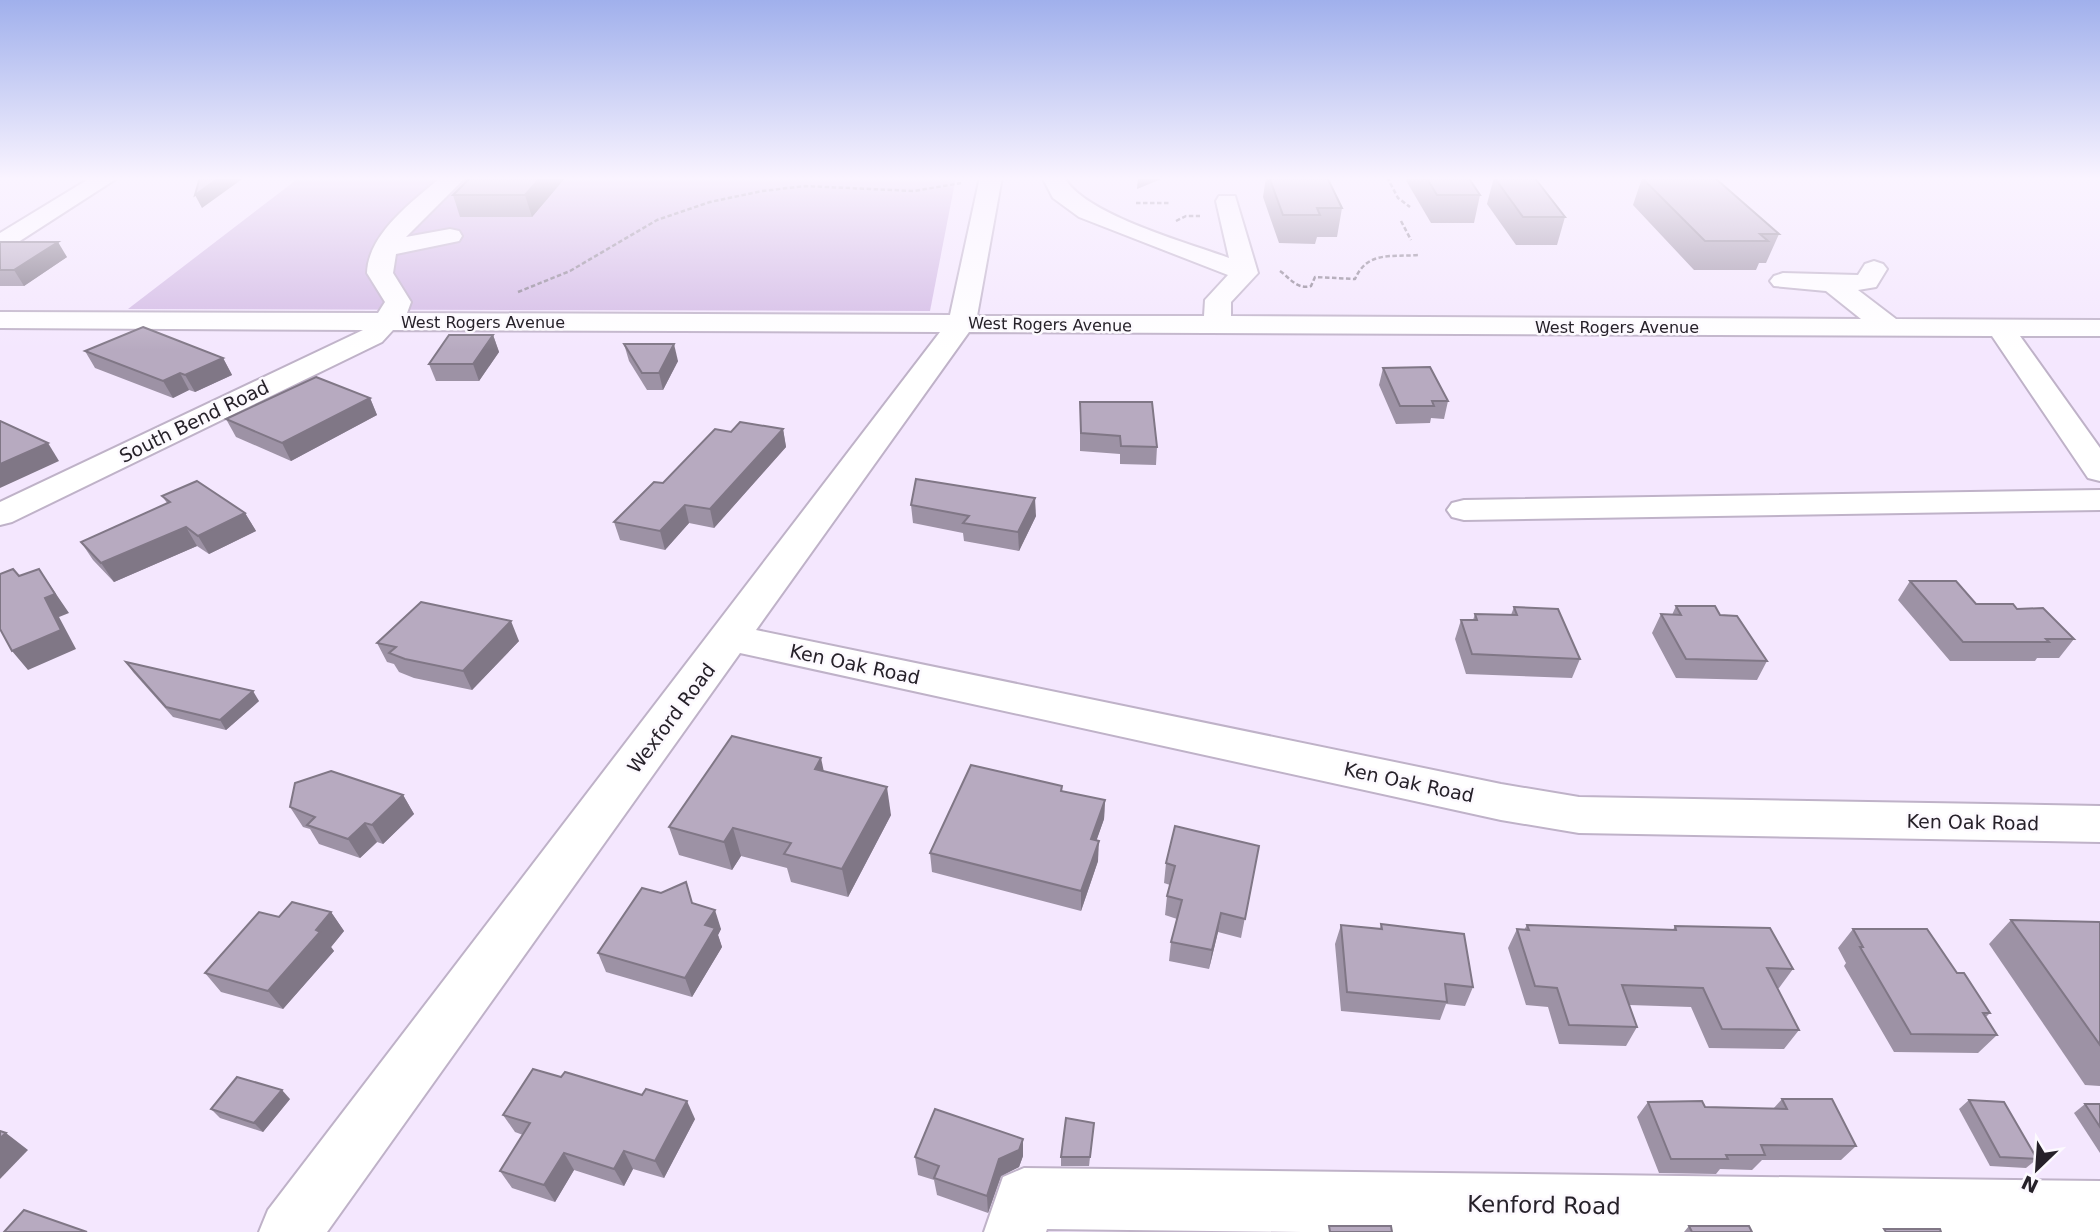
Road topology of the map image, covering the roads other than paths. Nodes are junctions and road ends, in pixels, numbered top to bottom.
1 (398, 234) edge
2 (972, 234) edge
3 (1145, 234) edge
4 (1235, 234) edge
5 (450, 236) dead end
6 (384, 249) junction
7 (1874, 269) dead end
8 (1245, 273) junction
9 (1783, 281) dead end
10 (1833, 284) junction
11 (0, 320) edge
12 (385, 322) junction
13 (962, 323) junction
14 (1216, 326) junction
15 (1890, 328) junction
16 (2000, 328) junction
17 (2100, 328) edge
18 (2100, 471) edge
19 (2100, 500) edge
20 (1464, 510) dead end
21 (0, 515) edge
22 (730, 638) junction
23 (2100, 824) edge
24 (2100, 1212) edge
25 (290, 1232) edge
26 (1014, 1232) edge

1 - 6 street
2 - 13 street, Wexford Road
3 - 8 street
4 - 8 street
5 - 6 street
6 - 12 street
7 - 10 street
8 - 14 street
9 - 10 street
10 - 15 street
11 - 12 street, West Rogers Avenue
12 - 13 street, West Rogers Avenue
12 - 21 street, South Bend Road
13 - 14 street, West Rogers Avenue
13 - 22 street, Wexford Road
14 - 15 street, West Rogers Avenue
15 - 16 street, West Rogers Avenue
16 - 17 street, West Rogers Avenue
16 - 18 street
19 - 20 street
22 - 23 street, Ken Oak Road
22 - 25 street, Wexford Road
24 - 26 street, Kenford Road

